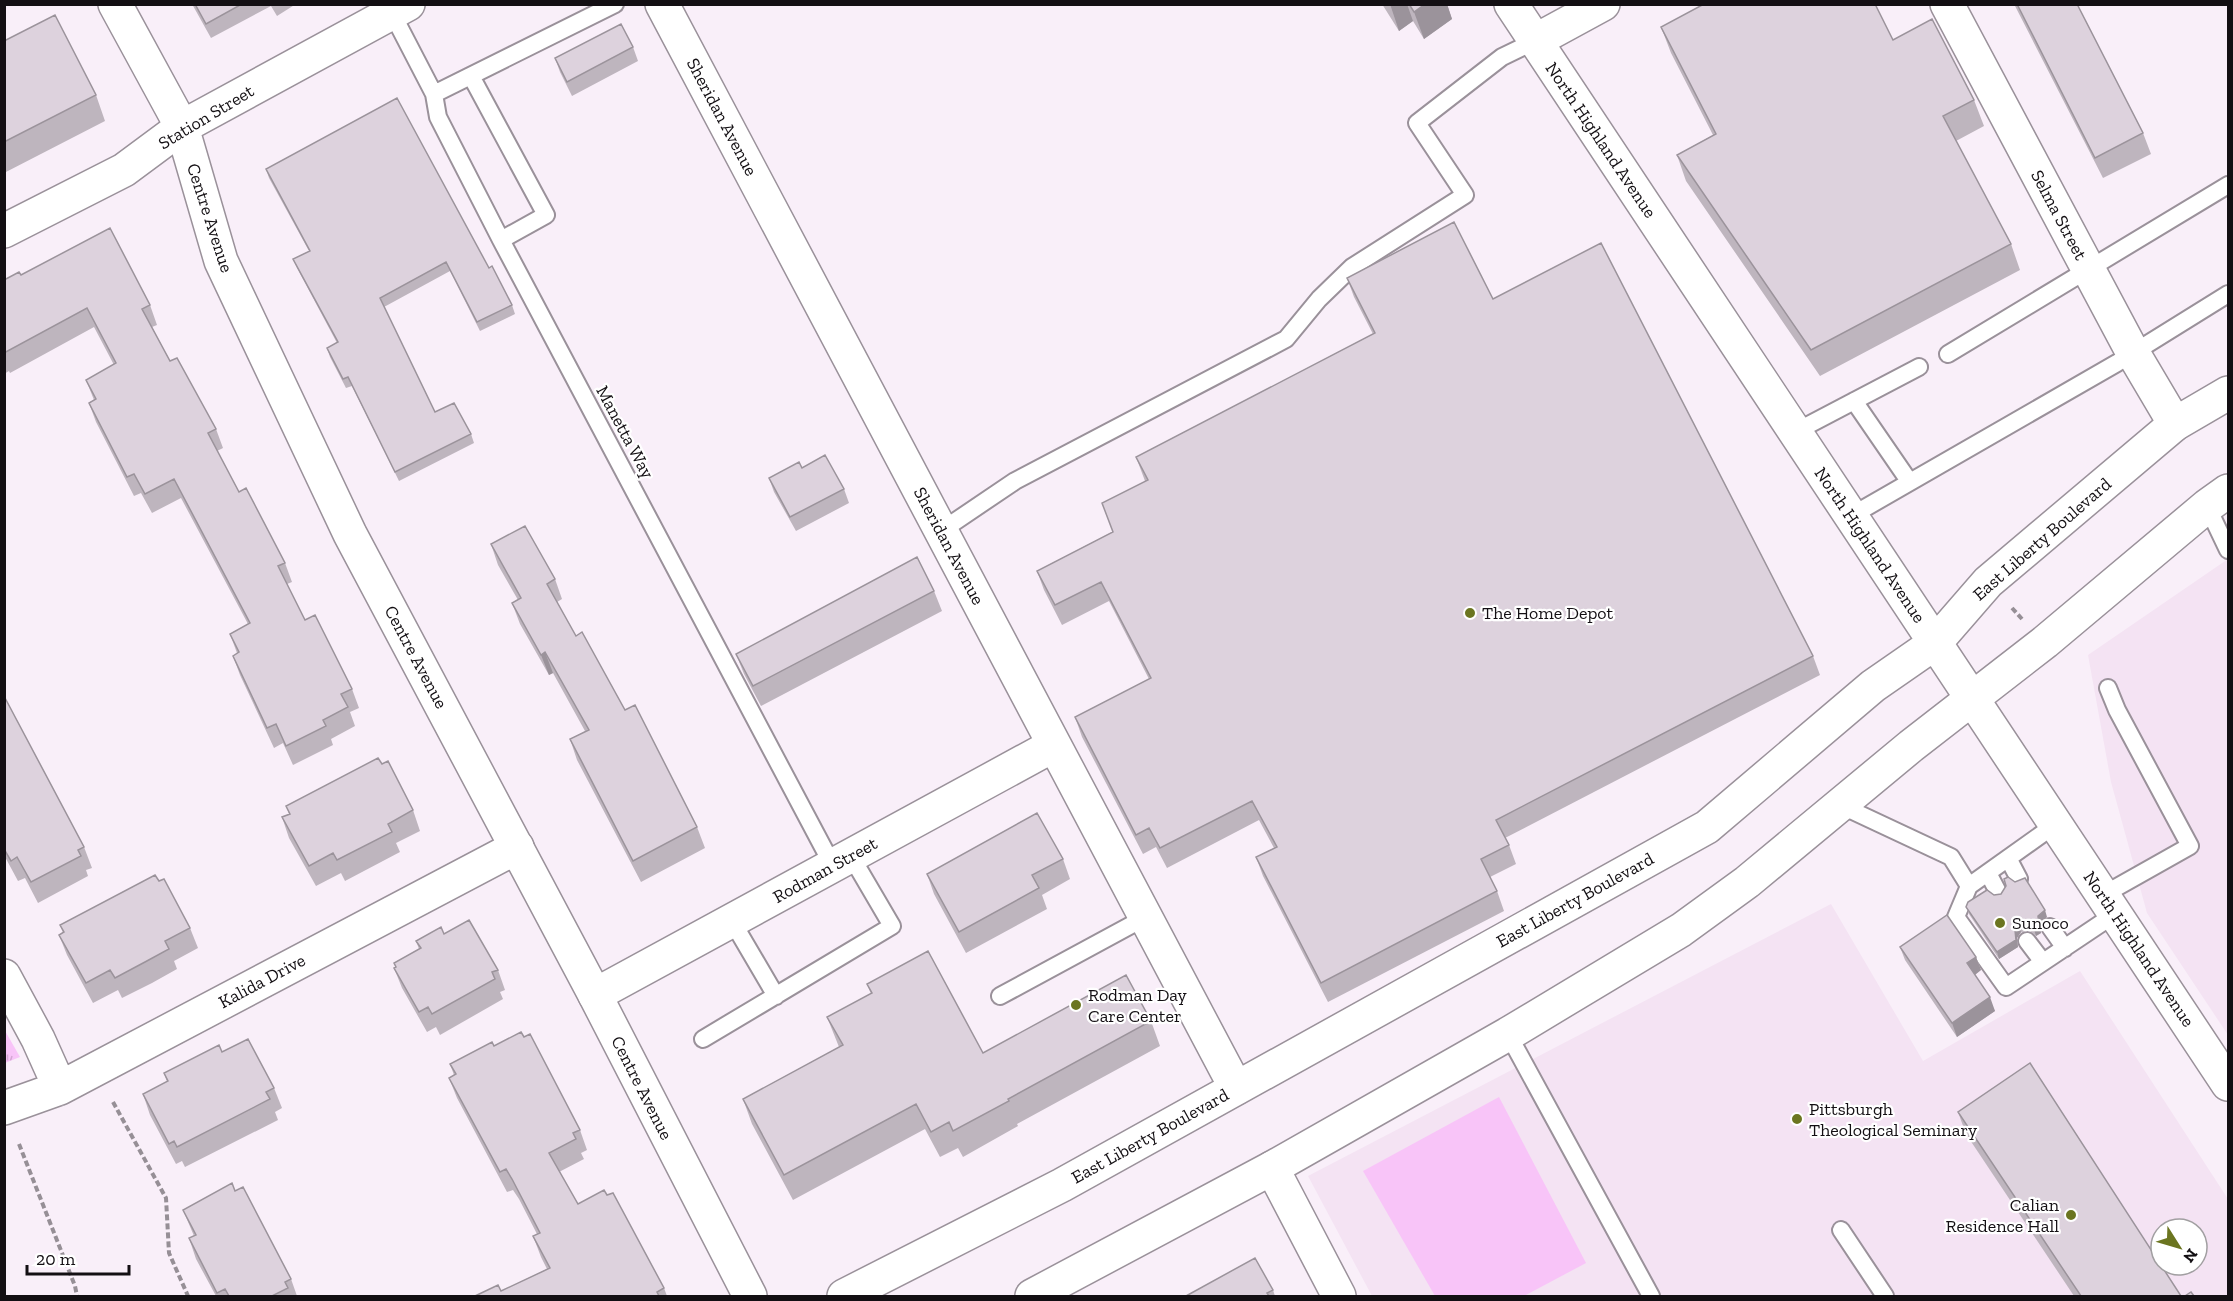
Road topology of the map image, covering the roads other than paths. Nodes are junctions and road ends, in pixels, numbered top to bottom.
1 (115, 4) edge
2 (615, 4) edge
3 (662, 4) edge
4 (1512, 4) edge
5 (1603, 4) edge
6 (1947, 4) edge
7 (400, 9) edge
8 (1535, 40) junction
9 (471, 76) junction
10 (434, 94) junction
11 (182, 127) junction
12 (2229, 185) edge
13 (4, 231) edge
14 (501, 240) junction
15 (2088, 270) junction
16 (2229, 294) edge
17 (2133, 353) junction
18 (1948, 354) dead end
19 (1919, 367) dead end
20 (2229, 393) edge
21 (1854, 401) junction
22 (2175, 424) junction
23 (1795, 432) junction
24 (1909, 481) junction
25 (2218, 498) edge
26 (1851, 516) junction
27 (941, 531) junction
28 (2229, 550) edge
29 (1935, 643) junction
30 (2108, 688) dead end
31 (1973, 700) junction
32 (1054, 745) junction
33 (1840, 805) junction
34 (2056, 824) junction
35 (517, 847) junction
36 (2008, 858) junction
37 (842, 861) junction
38 (1988, 873) junction
39 (2019, 879) edge
40 (1970, 886) junction
41 (1998, 892) edge
42 (2109, 904) junction
43 (1146, 917) junction
44 (732, 921) junction
45 (2050, 927) dead end
46 (2027, 941) dead end
47 (2065, 948) junction
48 (2043, 962) junction
49 (4, 976) edge
50 (595, 995) junction
51 (776, 996) junction
52 (1000, 996) dead end
53 (1508, 1034) junction
54 (703, 1039) dead end
55 (2229, 1084) edge
56 (60, 1088) junction
57 (1236, 1088) junction
58 (4, 1108) edge
59 (1272, 1168) junction
60 (1841, 1230) dead end
61 (1053, 1292) edge
62 (750, 1296) edge
63 (844, 1296) edge
64 (1340, 1296) edge
65 (1651, 1296) edge
66 (1884, 1296) edge

1 - 11 main road, Centre Avenue
2 - 9 lane
3 - 27 main road, Sheridan Avenue
4 - 8 main road, North Highland Avenue
5 - 8 main road
6 - 15 main road, Selma Street
7 - 10 lane, Manetta Way
7 - 11 main road, Station Street
8 - 23 main road, North Highland Avenue
8 - 27 lane
9 - 10 lane
9 - 14 lane
10 - 14 lane, Manetta Way
11 - 13 main road, Station Street
11 - 35 main road, Centre Avenue
12 - 15 lane
14 - 37 lane, Manetta Way
15 - 17 main road, Selma Street
15 - 18 lane
16 - 17 lane
17 - 22 main road, Selma Street
17 - 24 lane
19 - 21 lane
20 - 22 main road, East Liberty Boulevard
21 - 23 lane
21 - 24 lane
22 - 29 main road, East Liberty Boulevard
23 - 26 main road, North Highland Avenue
24 - 26 lane
25 - 28 lane
25 - 31 main road
26 - 29 main road, North Highland Avenue
27 - 32 main road, Sheridan Avenue
29 - 31 main road, North Highland Avenue
29 - 57 main road, East Liberty Boulevard
30 - 42 lane
31 - 33 main road
31 - 34 main road, North Highland Avenue
32 - 37 main road, Rodman Street
32 - 43 main road, Sheridan Avenue
33 - 40 lane
33 - 53 main road
34 - 36 lane
34 - 42 main road, North Highland Avenue
35 - 50 main road, Centre Avenue
35 - 56 main road, Kalida Drive
36 - 38 lane
36 - 39 lane
37 - 44 main road, Rodman Street
37 - 51 lane, Manetta Way
38 - 40 lane
38 - 41 lane
40 - 48 lane
42 - 47 lane
42 - 55 main road, North Highland Avenue
43 - 52 lane
43 - 57 main road, Sheridan Avenue
44 - 50 main road, Rodman Street
44 - 51 lane
45 - 47 lane
46 - 48 lane
47 - 48 lane
49 - 56 main road
50 - 62 main road, Centre Avenue
51 - 54 lane
53 - 59 main road
53 - 65 lane
56 - 58 main road, Kalida Drive
57 - 63 main road, East Liberty Boulevard
59 - 61 main road
59 - 64 main road
60 - 66 lane

